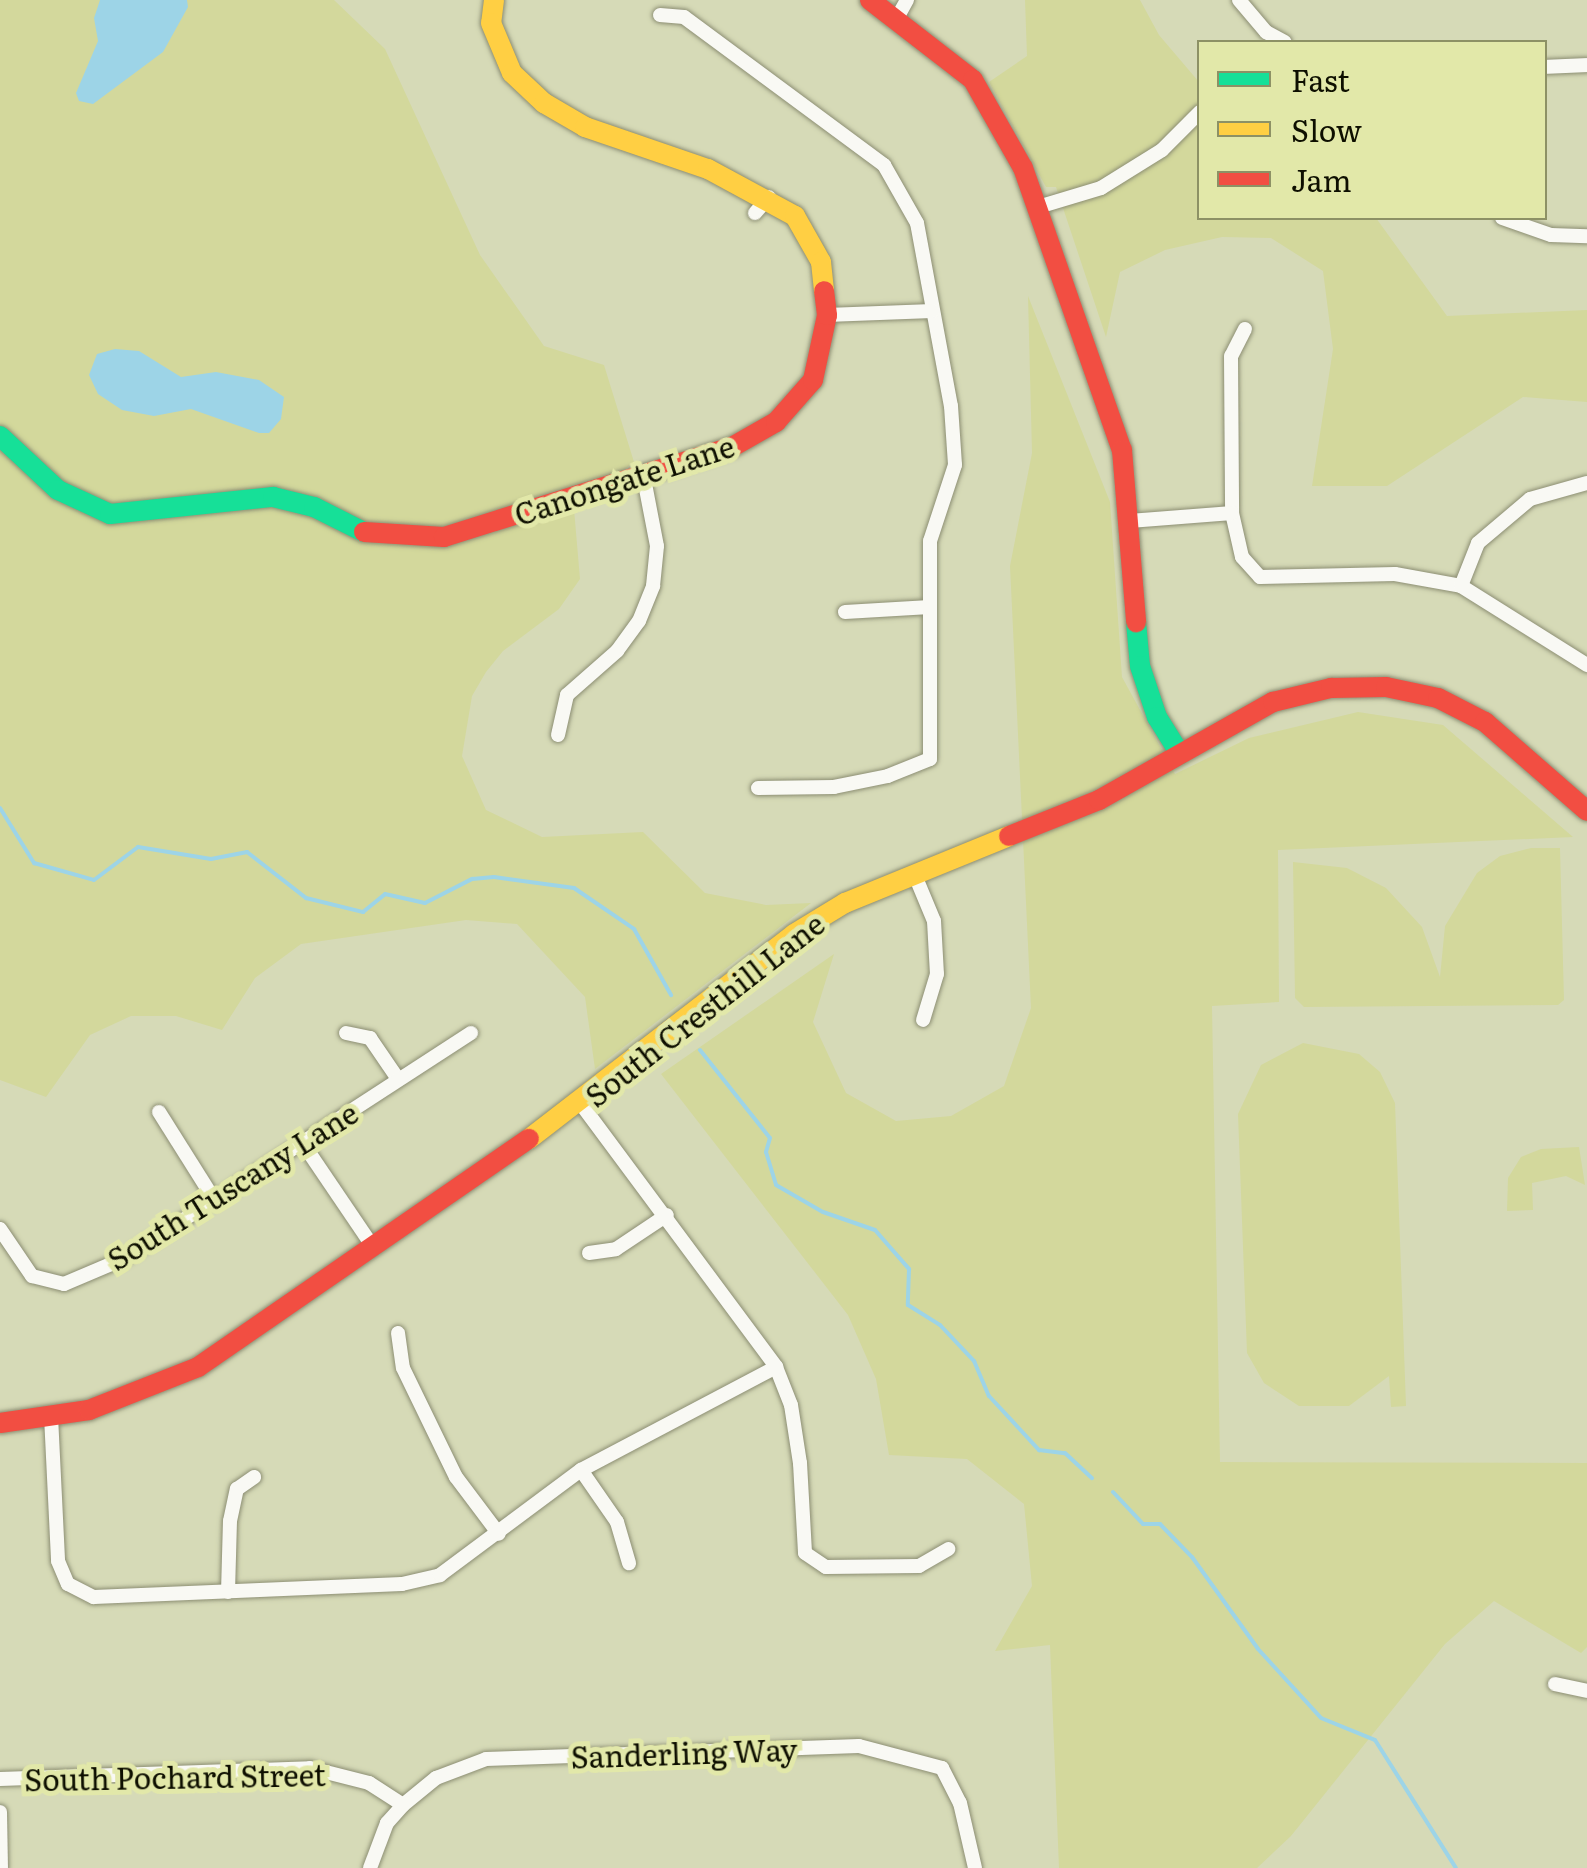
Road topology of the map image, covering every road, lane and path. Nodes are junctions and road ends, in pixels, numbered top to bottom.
1 (494, 0) edge
2 (870, 0) edge
3 (1238, 0) edge
4 (902, 9) edge
5 (660, 15) dead end
6 (1262, 37) edge
7 (1587, 66) edge
8 (1547, 67) edge
9 (1197, 115) edge
10 (1038, 207) junction
11 (1508, 220) edge
12 (1587, 236) edge
13 (932, 311) junction
14 (827, 315) junction
15 (1245, 329) dead end
16 (0, 436) edge
17 (643, 473) junction
18 (1587, 483) edge
19 (1232, 513) junction
20 (1130, 521) junction
21 (1461, 586) junction
22 (930, 607) junction
23 (845, 612) dead end
24 (1587, 665) edge
25 (558, 735) dead end
26 (1180, 754) junction
27 (758, 788) dead end
28 (1587, 811) edge
29 (914, 872) junction
30 (924, 1020) dead end
31 (346, 1033) dead end
32 (471, 1033) dead end
33 (398, 1079) junction
34 (581, 1104) junction
35 (160, 1112) dead end
36 (304, 1144) junction
37 (215, 1200) junction
38 (667, 1215) junction
39 (0, 1229) edge
40 (373, 1247) junction
41 (590, 1254) dead end
42 (398, 1333) dead end
43 (776, 1366) junction
44 (51, 1416) junction
45 (0, 1422) edge
46 (581, 1470) junction
47 (254, 1477) dead end
48 (499, 1534) junction
49 (948, 1549) dead end
50 (629, 1563) dead end
51 (228, 1592) junction
52 (1555, 1684) dead end
53 (1587, 1691) edge
54 (0, 1779) edge
55 (402, 1805) junction
56 (0, 1812) edge
57 (1, 1868) edge
58 (370, 1868) edge
59 (975, 1868) edge

1 - 14 street, Canongate Lane
2 - 4 street
3 - 6 street
4 - 10 street
5 - 13 street
7 - 8 street
9 - 10 street
10 - 20 street
11 - 12 street
13 - 14 street
13 - 22 street
14 - 17 street, Canongate Lane
15 - 19 street
16 - 17 street, Canongate Lane
17 - 25 street
18 - 21 street
19 - 20 street
19 - 21 street
20 - 26 street
21 - 24 street
22 - 23 street
22 - 27 street
26 - 28 street, South Cresthill Lane
26 - 29 street, South Cresthill Lane
29 - 30 street
29 - 34 street, South Cresthill Lane
31 - 33 street
32 - 33 street, South Tuscany Lane
33 - 36 street, South Tuscany Lane
34 - 38 street
34 - 40 street, South Cresthill Lane
35 - 37 street
36 - 37 street, South Tuscany Lane
36 - 40 street
37 - 39 street, South Tuscany Lane
38 - 41 street
38 - 43 street
40 - 44 street, South Cresthill Lane
42 - 48 street
43 - 46 street
43 - 49 street
44 - 45 street, South Cresthill Lane
44 - 51 street
46 - 48 street
46 - 50 street
47 - 51 street
48 - 51 street
52 - 53 street
54 - 55 street, South Pochard Street
55 - 58 street, Sanderling Way
55 - 59 street, Sanderling Way
56 - 57 street

